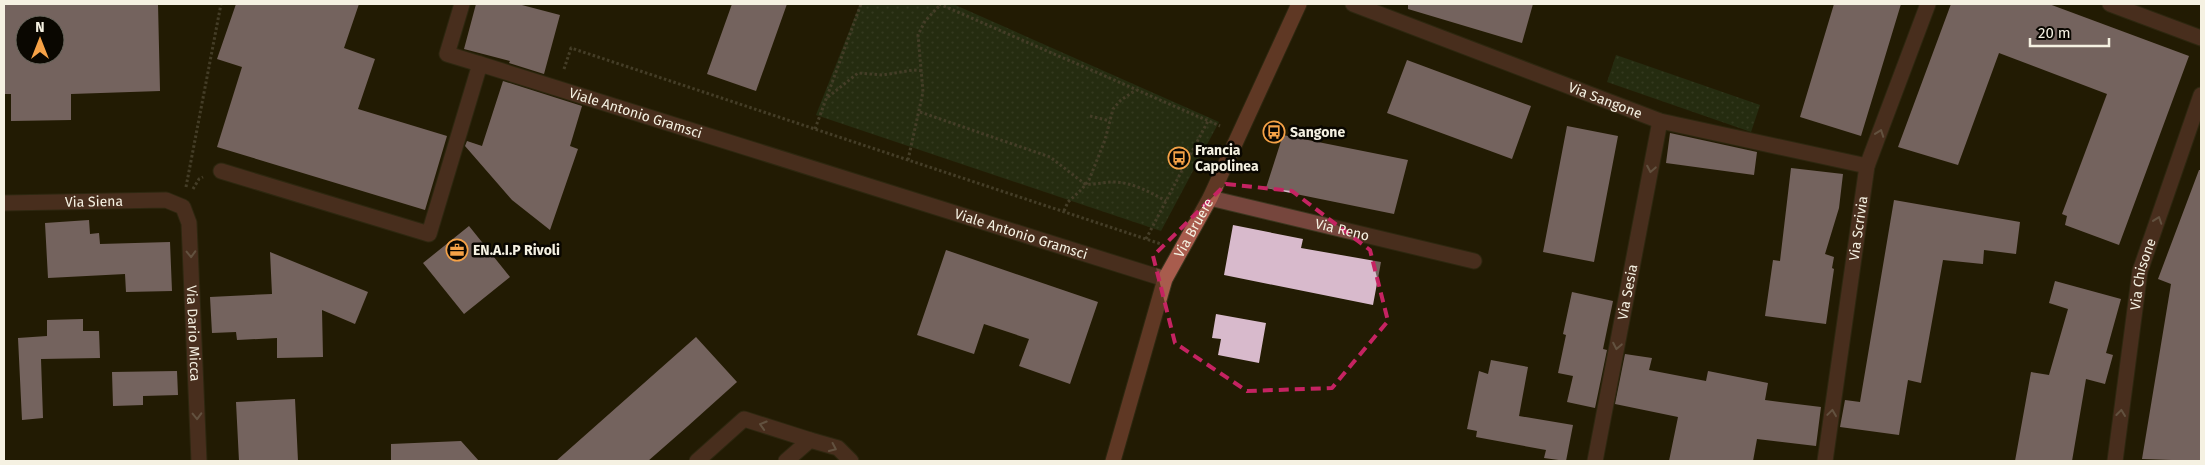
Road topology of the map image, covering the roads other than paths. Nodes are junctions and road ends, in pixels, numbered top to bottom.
1 (462, 4) edge
2 (1299, 4) edge
3 (1354, 4) edge
4 (1928, 4) edge
5 (2110, 4) edge
6 (2201, 38) edge
7 (480, 64) junction
8 (2201, 96) edge
9 (1660, 121) junction
10 (1867, 166) junction
11 (222, 171) road end
12 (1210, 198) junction
13 (4, 202) edge
14 (183, 206) joint
15 (1474, 261) dead end
16 (1165, 279) junction
17 (810, 440) junction
18 (199, 461) edge
19 (697, 461) edge
20 (786, 461) edge
21 (851, 461) edge
22 (1113, 461) edge
23 (1595, 461) edge
24 (1825, 461) edge
25 (2115, 461) edge

1 - 7 street, Viale Antonio Gramsci
2 - 12 street, Via Bruere
3 - 9 street, Via Sangone
10 -> 4 street, Via Scrivia
5 - 6 street
7 - 11 street
7 - 16 street, Viale Antonio Gramsci
25 -> 8 street, Via Chisone
9 - 10 street, Via Sangone
9 -> 23 street, Via Sesia
24 -> 10 street, Via Scrivia
12 - 15 street, Via Reno
12 - 16 street, Via Bruere
13 - 14 street, Via Siena
14 -> 18 street, Via Dario Micca
16 - 22 street, Via Bruere
17 -> 19 street
17 - 20 street
17 -> 21 street

